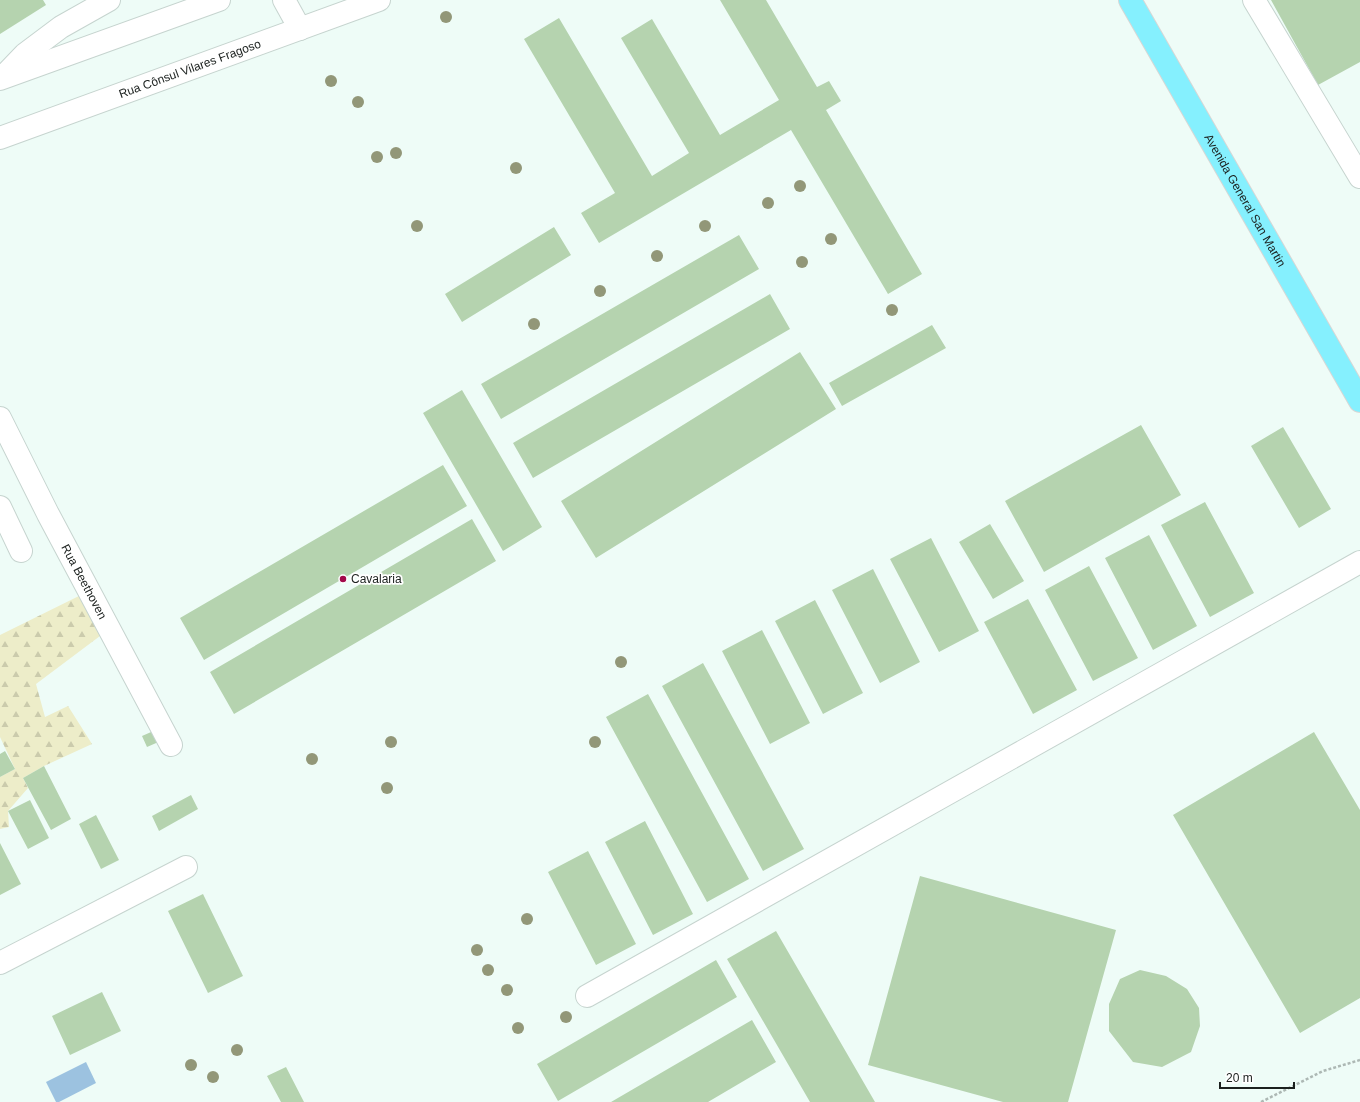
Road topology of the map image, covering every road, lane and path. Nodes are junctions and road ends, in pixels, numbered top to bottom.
1 (110, 0) edge
2 (219, 0) edge
3 (284, 0) edge
4 (379, 0) edge
5 (1130, 0) edge
6 (1254, 0) edge
7 (300, 29) junction
8 (1, 79) edge
9 (0, 138) edge
10 (1353, 151) edge
11 (1360, 177) edge
12 (1360, 401) edge
13 (0, 418) edge
14 (0, 507) edge
15 (21, 551) dead end
16 (1360, 562) edge
17 (170, 745) dead end
18 (186, 867) dead end
19 (0, 963) edge
20 (587, 996) dead end
21 (1360, 1060) edge
22 (1261, 1102) edge

1 - 8 street
2 - 8 street
3 - 7 street
4 - 7 street, Rua Cônsul Vilares Fragoso
5 - 12 main road, Avenida General San Martin
6 - 10 street
7 - 9 street, Rua Cônsul Vilares Fragoso
10 - 11 street
13 - 17 street, Rua Beethoven
14 - 15 street
16 - 20 street
18 - 19 street
21 - 22 path

